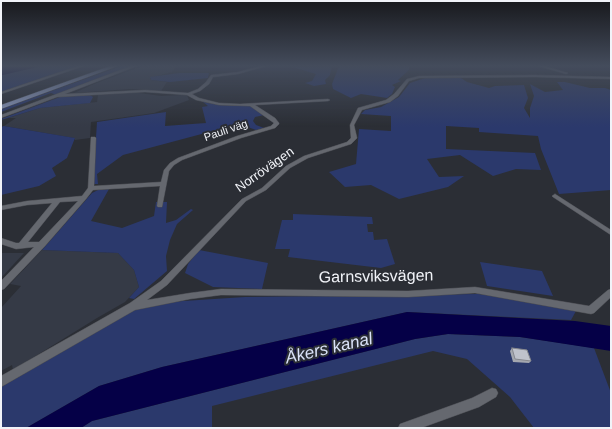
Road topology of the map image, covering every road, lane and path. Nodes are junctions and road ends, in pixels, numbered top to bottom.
1 (22, 86) edge
2 (50, 86) edge
3 (60, 86) edge
4 (83, 86) edge
5 (203, 86) edge
6 (403, 86) edge
7 (1, 93) edge
8 (188, 94) junction
9 (57, 96) junction
10 (328, 100) dead end
11 (1, 103) edge
12 (250, 104) junction
13 (1, 107) edge
14 (1, 117) edge
15 (93, 138) dead end
16 (162, 184) junction
17 (91, 188) junction
18 (555, 196) dead end
19 (84, 198) junction
20 (58, 200) junction
21 (160, 206) dead end
22 (1, 208) edge
23 (611, 233) edge
24 (1, 242) edge
25 (42, 244) junction
26 (22, 245) junction
27 (1, 287) edge
28 (611, 292) edge
29 (133, 306) junction
30 (1, 382) edge
31 (492, 393) dead end
32 (404, 428) edge

1 - 7 street
2 - 11 main road
3 - 13 main road
4 - 9 street
5 - 8 street
6 - 29 street, Norrövägen
8 - 9 street
8 - 12 street
9 - 14 street
10 - 12 street
12 - 16 street, Pauli väg
15 - 17 street
16 - 17 street
16 - 21 street, Pauli väg
17 - 19 street
18 - 23 street
19 - 20 street
19 - 25 street
20 - 22 street
20 - 26 street
24 - 26 street
25 - 26 street
25 - 27 street
28 - 29 street, Garnsviksvägen
29 - 30 street, Norrövägen
31 - 32 street

